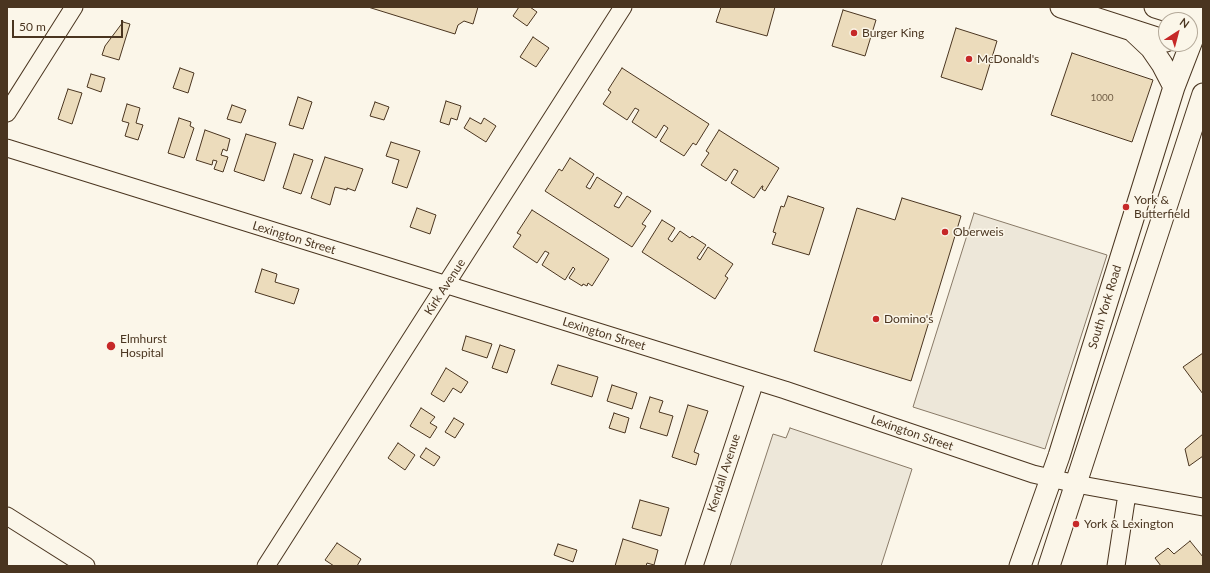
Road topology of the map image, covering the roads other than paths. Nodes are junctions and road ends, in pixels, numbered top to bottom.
1 (74, 7) edge
2 (623, 7) edge
3 (1062, 7) edge
4 (1155, 7) edge
5 (1202, 18) edge
6 (1198, 28) edge
7 (1130, 29) junction
8 (1158, 38) edge
9 (1188, 52) edge
10 (1174, 87) junction
11 (1203, 94) edge
12 (7, 113) edge
13 (7, 148) edge
14 (446, 284) junction
15 (754, 381) junction
16 (1051, 478) junction
17 (1076, 484) junction
18 (1126, 494) junction
19 (1203, 507) edge
20 (7, 516) edge
21 (86, 566) edge
22 (266, 566) edge
23 (694, 566) edge
24 (1020, 566) edge
25 (1049, 566) edge
26 (1116, 566) edge

1 - 12 street
2 - 14 street, Kirk Avenue
3 - 7 main road
4 - 5 main road
5 - 6 main road, South York Road
7 - 8 main road
7 - 10 main road
9 - 10 main road, South York Road
10 - 16 main road, South York Road
11 - 17 main road
13 - 14 street, Lexington Street
14 - 15 street, Lexington Street
14 - 22 street, Kirk Avenue
15 - 16 street, Lexington Street
15 - 23 street, Kendall Avenue
16 - 17 street, Lexington Street
16 - 24 main road, South York Road
17 - 18 street, Lexington Street
17 - 25 main road
18 - 19 street, Lexington Street
18 - 26 street
20 - 21 street

